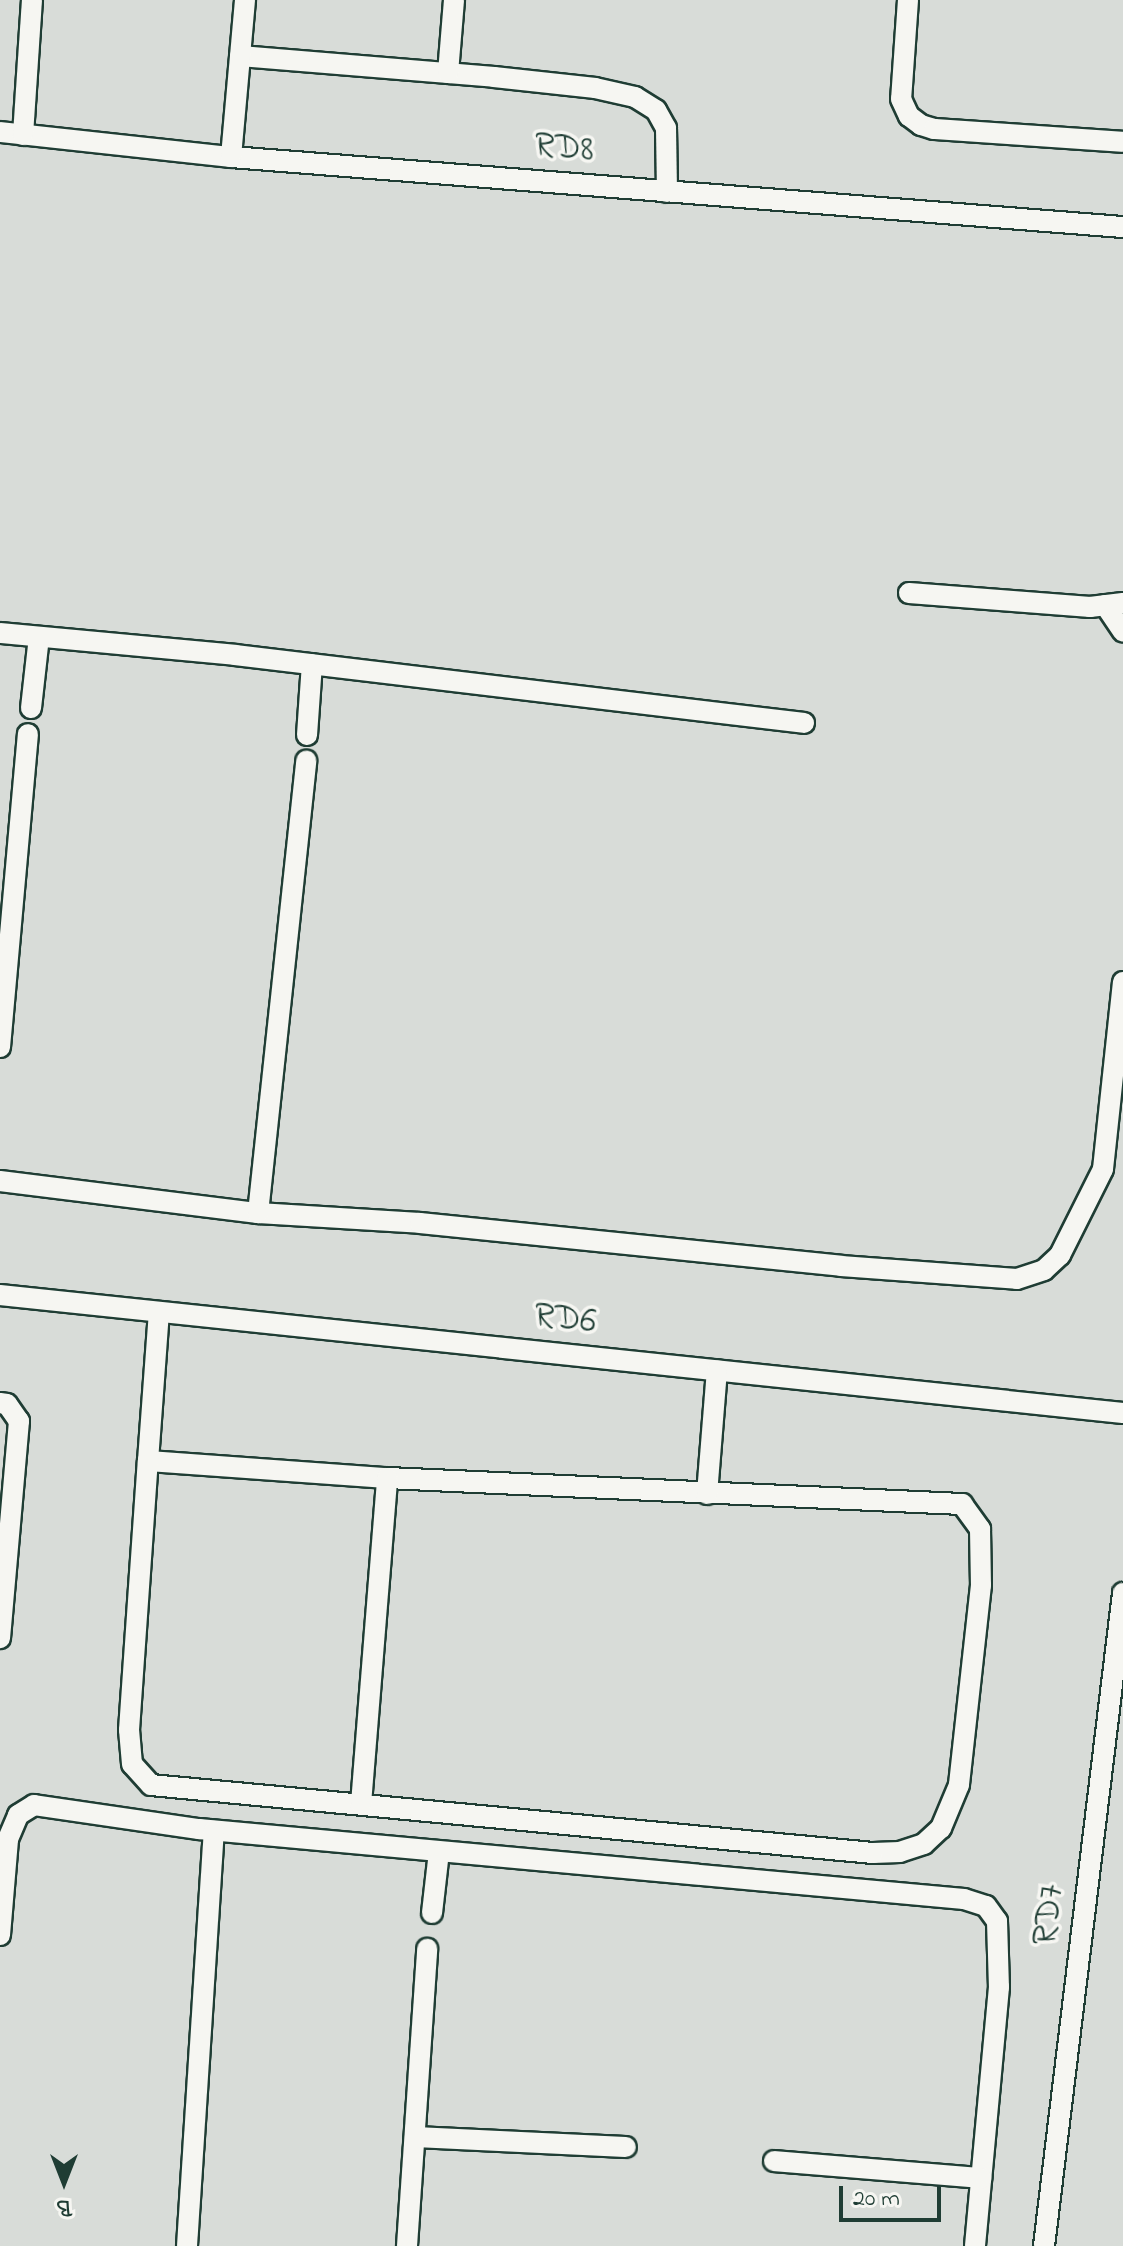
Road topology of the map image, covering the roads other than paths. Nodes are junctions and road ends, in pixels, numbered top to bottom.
1 (32, 0) edge
2 (245, 0) edge
3 (454, 0) edge
4 (908, 0) edge
5 (240, 56) junction
6 (448, 73) junction
7 (0, 132) edge
8 (23, 135) junction
9 (1123, 142) edge
10 (231, 157) junction
11 (667, 192) junction
12 (1123, 227) edge
13 (909, 593) dead end
14 (1114, 604) edge
15 (1123, 632) edge
16 (0, 633) edge
17 (39, 637) junction
18 (312, 664) junction
19 (31, 708) dead end
20 (804, 723) dead end
21 (28, 734) dead end
22 (307, 735) dead end
23 (306, 761) dead end
24 (1123, 982) edge
25 (0, 1047) edge
26 (0, 1181) edge
27 (258, 1213) junction
28 (0, 1295) edge
29 (159, 1312) junction
30 (717, 1370) junction
31 (0, 1403) edge
32 (1123, 1413) edge
33 (148, 1461) junction
34 (387, 1478) junction
35 (707, 1494) junction
36 (1123, 1593) edge
37 (0, 1638) edge
38 (361, 1804) junction
39 (214, 1831) junction
40 (439, 1852) junction
41 (432, 1913) dead end
42 (0, 1935) edge
43 (427, 1949) dead end
44 (415, 2137) junction
45 (626, 2147) dead end
46 (774, 2161) dead end
47 (981, 2178) junction
48 (187, 2246) edge
49 (407, 2246) edge
50 (975, 2246) edge
51 (1044, 2246) edge

1 - 8 lane
2 - 5 lane
3 - 6 lane
4 - 9 lane
5 - 6 lane
5 - 10 lane
6 - 11 lane
7 - 8 lane, RD8
8 - 10 lane, RD8
10 - 11 lane, RD8
11 - 12 lane, RD8
13 - 14 lane
14 - 15 lane
16 - 17 lane
17 - 18 lane
17 - 19 lane
18 - 20 lane
18 - 22 lane
21 - 25 lane
23 - 27 lane
24 - 27 lane
26 - 27 lane
28 - 29 lane, RD6
29 - 30 lane, RD6
29 - 33 lane
30 - 32 lane, RD6
30 - 35 lane
31 - 37 lane
33 - 34 lane
33 - 38 lane
34 - 35 lane
34 - 38 lane
35 - 38 lane
36 - 51 lane, RD7
39 - 40 lane
39 - 42 lane
39 - 48 lane
40 - 41 lane
40 - 47 lane
43 - 44 lane
44 - 45 lane
44 - 49 lane
46 - 47 lane
47 - 50 lane

